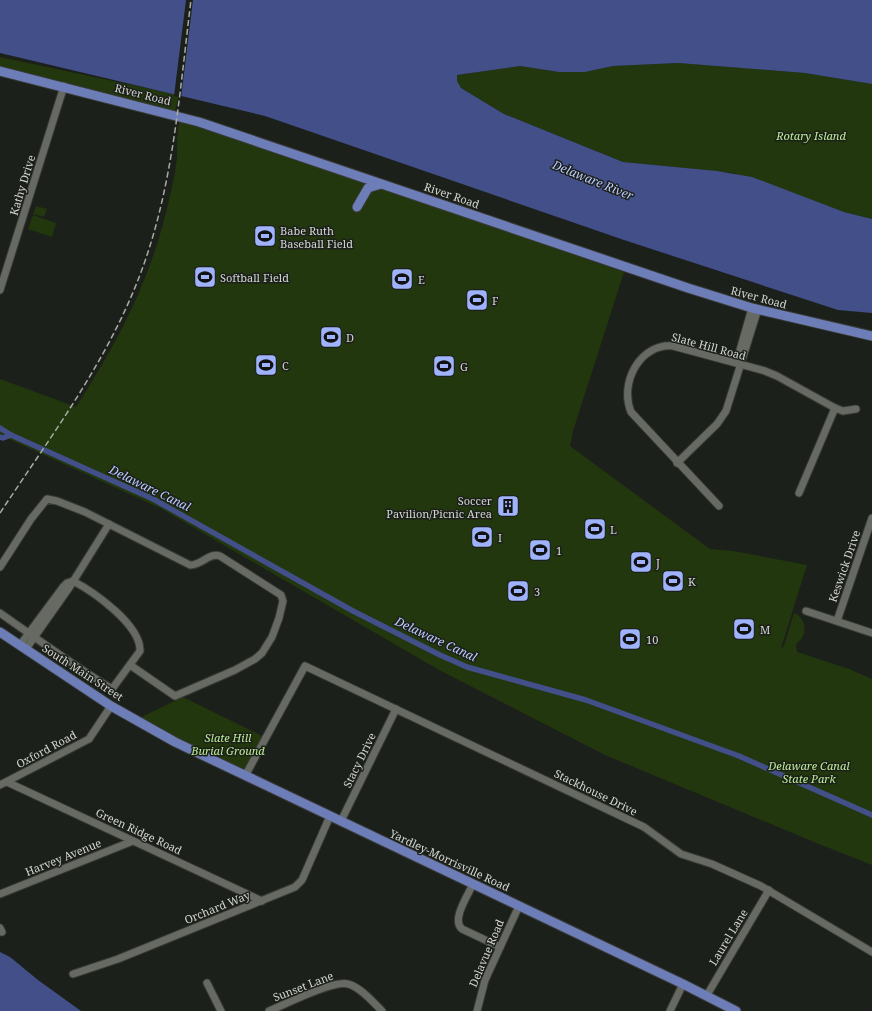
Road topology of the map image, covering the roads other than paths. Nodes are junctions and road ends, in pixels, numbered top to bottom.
1 (0, 71) edge
2 (64, 86) junction
3 (367, 179) junction
4 (382, 184) junction
5 (0, 290) edge
6 (755, 309) junction
7 (872, 336) edge
8 (739, 365) junction
9 (834, 408) junction
10 (856, 410) dead end
11 (677, 463) junction
12 (799, 493) dead end
13 (719, 506) dead end
14 (872, 518) edge
15 (110, 524) junction
16 (0, 567) edge
17 (73, 581) junction
18 (806, 611) dead end
19 (0, 613) edge
20 (837, 621) junction
21 (0, 632) edge
22 (872, 633) edge
23 (32, 635) junction
24 (23, 647) junction
25 (130, 665) junction
26 (111, 706) junction
27 (396, 709) junction
28 (154, 730) joint
29 (245, 776) junction
30 (3, 784) edge
31 (330, 816) junction
32 (341, 821) junction
33 (134, 841) junction
34 (473, 884) junction
35 (769, 890) junction
36 (0, 894) edge
37 (262, 900) junction
38 (519, 906) junction
39 (500, 946) junction
40 (872, 952) edge
41 (73, 974) dead end
42 (207, 983) dead end
43 (683, 984) junction
44 (707, 995) junction
45 (221, 1011) edge
46 (269, 1011) edge
47 (382, 1011) edge
48 (477, 1011) edge
49 (670, 1011) edge
50 (736, 1011) edge

1 - 2 main road, River Road
2 - 3 main road, River Road
2 - 5 street, Kathy Drive
3 - 4 main road, River Road
3 - 4 main road
4 - 6 main road, River Road
6 - 7 main road, River Road
6 - 8 street
8 - 9 street, Slate Hill Road
8 - 11 street
8 - 11 street, Slate Hill Road
9 - 10 street, Slate Hill Road
9 - 12 street
11 - 13 street, Slate Hill Road
14 - 20 street, Keswick Drive
15 - 16 street
15 - 17 street
15 - 25 street
17 - 23 street
17 - 25 street
18 - 20 street
19 - 23 street
20 - 22 street
21 - 24 main road, South Main Street
23 - 24 street
23 - 25 street
24 - 26 main road, South Main Street
26 - 28 main road, South Main Street
26 - 30 street, Oxford Road
27 - 29 street, Stackhouse Drive
27 - 32 street, Stacy Drive
27 - 35 street, Stackhouse Drive
28 - 29 main road, Yardley-Morrisville Road
29 - 31 main road, Yardley-Morrisville Road
30 - 33 street, Green Ridge Road
31 - 32 main road, Yardley-Morrisville Road
31 - 37 street, Orchard Way
32 - 34 main road, Yardley-Morrisville Road
33 - 36 street, Harvey Avenue
33 - 37 street, Green Ridge Road
34 - 38 main road, Yardley-Morrisville Road
34 - 39 street
35 - 40 street, Stackhouse Drive
35 - 44 street, Laurel Lane
37 - 41 street, Orchard Way
38 - 39 street, Delavue Road
38 - 43 main road, Yardley-Morrisville Road
39 - 48 street, Delavue Road
42 - 45 street
43 - 44 main road, Yardley-Morrisville Road
43 - 49 street
44 - 50 main road, Yardley-Morrisville Road
46 - 47 street, Sunset Lane

